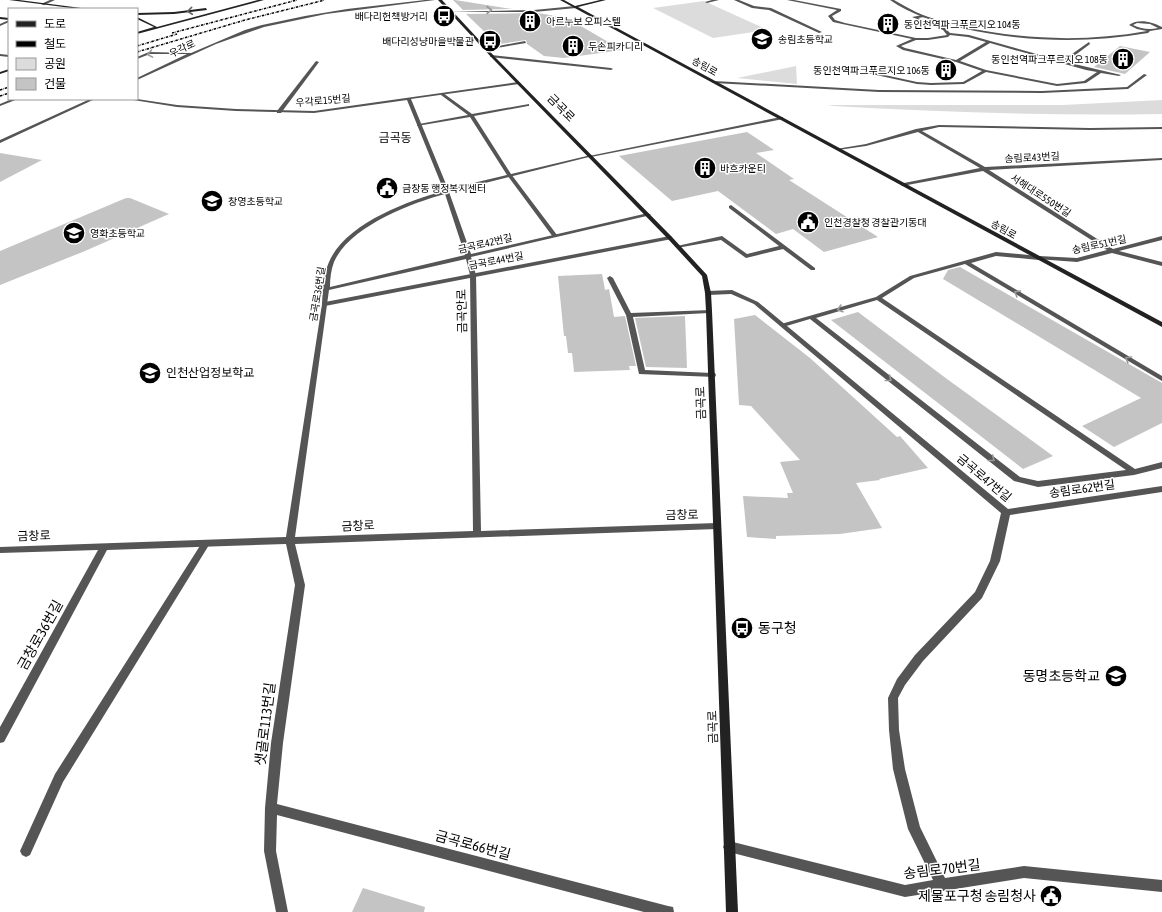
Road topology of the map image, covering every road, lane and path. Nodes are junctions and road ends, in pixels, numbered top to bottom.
1 (11, 0) edge
2 (53, 0) edge
3 (262, 0) edge
4 (433, 0) edge
5 (440, 0) edge
6 (562, 0) edge
7 (592, 0) edge
8 (604, 0) edge
9 (717, 0) edge
10 (736, 0) edge
11 (789, 0) edge
12 (892, 0) edge
13 (707, 2) dead end
14 (43, 4) junction
15 (242, 4) junction
16 (575, 6) junction
17 (78, 8) edge
18 (450, 12) junction
19 (138, 14) edge
20 (923, 16) junction
21 (138, 18) edge
22 (1162, 23) edge
23 (1155, 24) junction
24 (156, 27) junction
25 (138, 29) edge
26 (1149, 30) junction
27 (820, 32) dead end
28 (138, 33) edge
29 (949, 34) junction
30 (916, 39) junction
31 (525, 42) dead end
32 (989, 42) junction
33 (1089, 43) dead end
34 (485, 49) junction
35 (192, 54) junction
36 (491, 56) junction
37 (138, 58) edge
38 (957, 61) junction
39 (317, 62) dead end
40 (1063, 62) junction
41 (611, 69) dead end
42 (858, 70) dead end
43 (985, 71) junction
44 (1100, 72) junction
45 (877, 74) junction
46 (1119, 75) dead end
47 (1145, 75) dead end
48 (872, 77) dead end
49 (138, 79) edge
50 (714, 82) junction
51 (518, 83) junction
52 (442, 94) junction
53 (409, 99) junction
54 (13, 100) edge
55 (92, 100) edge
56 (136, 100) edge
57 (0, 105) edge
58 (528, 105) dead end
59 (279, 112) junction
60 (471, 116) junction
61 (781, 118) junction
62 (419, 124) junction
63 (1162, 128) edge
64 (918, 130) junction
65 (0, 142) edge
66 (838, 149) junction
67 (591, 156) junction
68 (1161, 160) edge
69 (984, 169) junction
70 (509, 176) junction
71 (904, 185) junction
72 (445, 191) junction
73 (731, 207) dead end
74 (648, 215) junction
75 (555, 236) junction
76 (670, 238) junction
77 (1162, 238) edge
78 (679, 247) junction
79 (783, 247) junction
80 (1112, 251) junction
81 (468, 256) junction
82 (1039, 258) junction
83 (966, 262) junction
84 (1162, 264) edge
85 (813, 270) dead end
86 (473, 275) junction
87 (610, 278) dead end
88 (327, 289) junction
89 (708, 293) junction
90 (878, 298) junction
91 (325, 304) junction
92 (709, 311) junction
93 (629, 315) junction
94 (811, 317) junction
95 (783, 325) junction
96 (1162, 325) edge
97 (712, 375) junction
98 (1162, 379) edge
99 (1162, 465) edge
100 (1134, 472) junction
101 (1162, 489) edge
102 (1006, 512) junction
103 (717, 526) junction
104 (477, 534) junction
105 (290, 541) junction
106 (206, 544) junction
107 (105, 546) junction
108 (0, 550) edge
109 (0, 738) edge
110 (271, 808) junction
111 (729, 847) junction
112 (26, 851) dead end
113 (942, 885) junction
114 (1162, 886) edge
115 (282, 912) edge
116 (668, 912) edge
117 (732, 912) edge

1 - 14 main road
2 - 14 street
3 - 15 main road
4 - 35 street, 우각로
5 - 18 main road, 금곡로
6 - 16 main road, 송림로
7 - 16 main road
8 - 16 main road
9 - 13 street
10 - 27 street
11 - 30 street
12 - 20 street
14 - 17 main road
15 -> 19 main road
15 - 24 main road
18 -> 16 street
16 - 50 main road, 송림로
18 - 34 main road, 금곡로
20 - 26 street
20 - 29 street
21 - 24 main road
22 - 23 street
23 - 26 street
23 - 26 street
24 - 25 main road
24 - 28 main road
29 - 30 street
29 - 32 street
30 - 38 street
31 - 34 street
32 - 38 street
32 - 40 street
33 - 40 street
34 - 36 main road, 금곡로
35 -> 37 street
35 - 49 street, 우각로
36 - 41 street
36 - 51 main road, 금곡로
38 - 43 street
39 - 59 street
40 - 44 street
42 - 45 street
43 - 44 street
43 - 45 street
44 - 46 street
45 - 48 street
47 - 50 street
50 - 61 main road, 송림로
51 - 52 street, 우각로15번길
51 - 67 main road, 금곡로
52 - 53 street, 우각로15번길
52 - 60 street
53 - 59 street, 우각로15번길
53 - 62 street, 금곡안로
54 - 57 street
55 - 65 street
56 - 59 street, 우각로15번길
58 - 60 street
60 - 62 street
60 - 70 street
61 - 66 main road, 송림로
61 - 67 street, 금곡로36번길
62 - 72 street, 금곡안로
63 - 64 street
64 - 66 street
64 - 69 street, 서해대로550번길
66 - 71 main road, 송림로
67 - 70 street, 금곡로36번길
67 - 74 main road, 금곡로
68 - 69 street, 송림로43번길
69 - 71 street, 송림로43번길
69 - 80 street, 서해대로550번길
70 - 72 street, 금곡로36번길
70 - 75 street
71 - 82 main road, 송림로
72 - 81 street, 금곡안로
72 - 88 street, 금곡로36번길
73 - 79 street
74 - 75 street, 금곡로42번길
74 - 76 main road, 금곡로
75 - 81 street, 금곡로42번길
76 - 78 main road, 금곡로
76 - 86 street, 금곡로44번길
77 - 80 street, 송림로51번길
78 - 79 street
78 - 89 main road, 금곡로
79 - 85 street
80 - 82 street, 송림로51번길
80 - 84 street
81 - 86 street, 금곡안로
81 - 88 street, 금곡로42번길
82 - 83 street, 송림로51번길
82 - 96 main road, 송림로
83 - 90 street, 송림로51번길
98 -> 83 street
86 - 91 street, 금곡로44번길
86 - 104 street, 금곡안로
87 - 93 street
88 - 91 street, 금곡로36번길
89 - 92 main road, 금곡로
89 - 95 street, 금곡로47번길
90 -> 94 street, 송림로51번길
90 - 100 street
91 - 105 street, 금곡로36번길
92 - 93 street
92 - 97 main road, 금곡로
93 - 97 street
94 - 95 street, 송림로51번길
94 -> 100 street
95 - 102 street, 금곡로47번길
97 - 103 main road, 금곡로
99 - 100 street
101 - 102 street, 송림로62번길
102 - 113 street, 금곡로47번길
103 - 104 street, 금창로
103 - 111 main road, 금곡로
104 - 105 street, 금창로
105 - 106 street, 금창로
105 - 110 street, 샛골로113번길
106 - 107 street, 금창로
106 - 112 street
107 - 108 street, 금창로
107 - 109 street, 금창로36번길
110 - 115 street, 샛골로113번길
110 - 116 street, 금곡로66번길
111 - 113 street, 송림로70번길
111 - 117 main road, 금곡로
113 - 114 street, 송림로70번길

